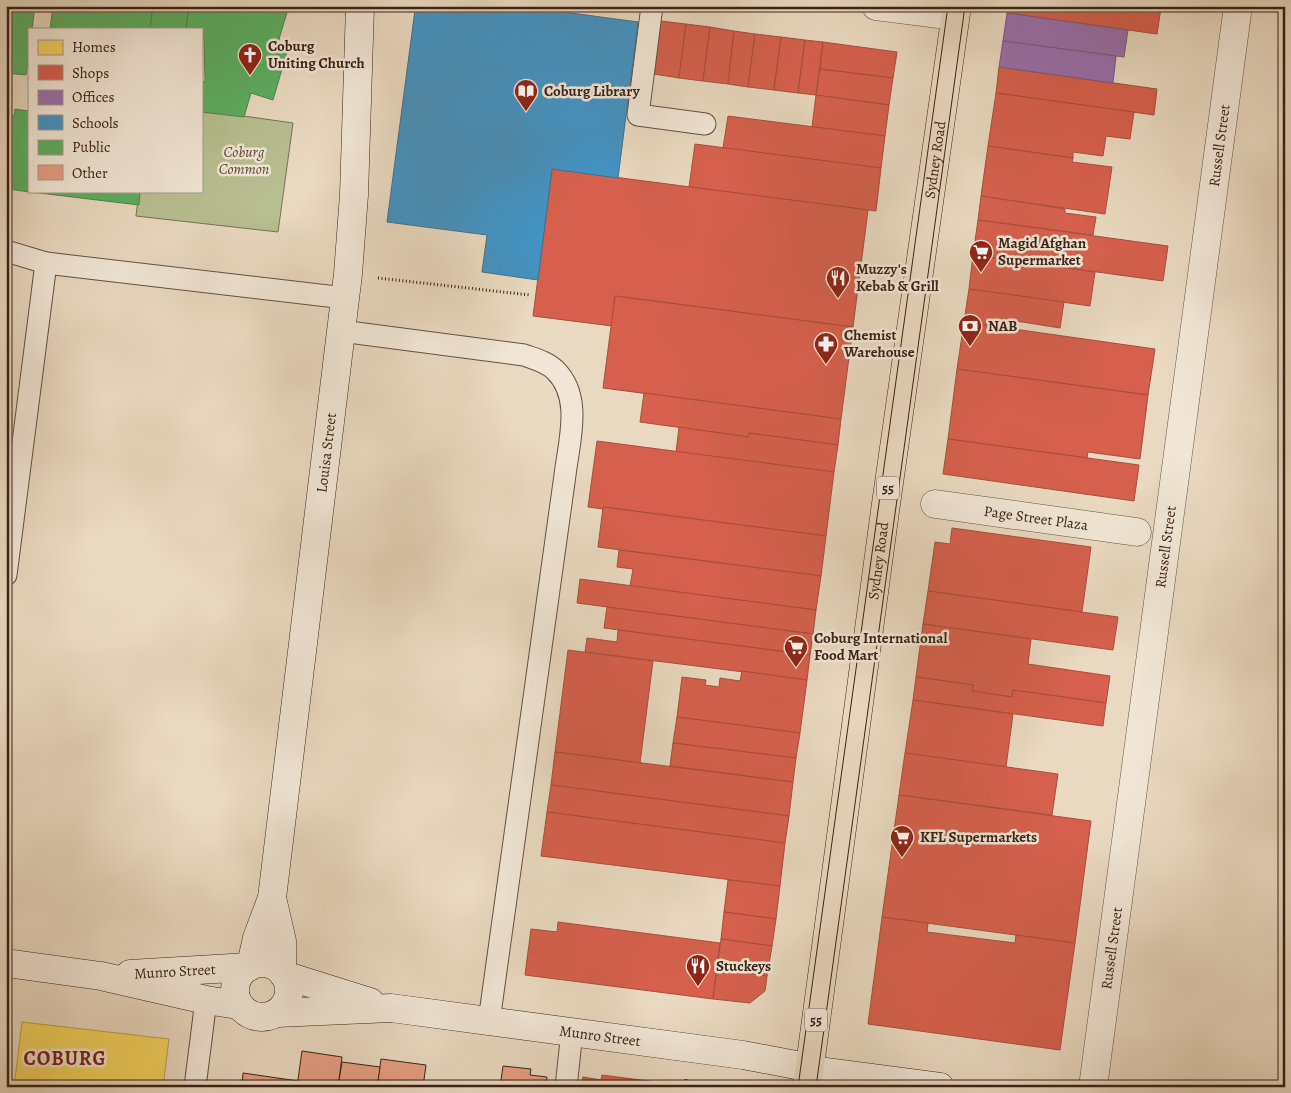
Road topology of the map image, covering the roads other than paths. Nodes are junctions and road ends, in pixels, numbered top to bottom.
1 (360, 6) edge
2 (652, 6) edge
3 (876, 6) edge
4 (1238, 6) edge
5 (956, 11) edge
6 (705, 124) dead end
7 (6, 251) edge
8 (46, 264) junction
9 (346, 286) junction
10 (341, 331) junction
11 (935, 504) dead end
12 (1137, 532) dead end
13 (6, 575) edge
14 (272, 898) junction
15 (6, 963) edge
16 (250, 966) junction
17 (283, 974) junction
18 (101, 976) junction
19 (206, 1000) junction
20 (238, 1005) junction
21 (391, 1008) junction
22 (277, 1013) junction
23 (489, 1021) junction
24 (572, 1032) junction
25 (808, 1078) edge
26 (195, 1087) edge
27 (566, 1087) edge
28 (940, 1087) edge
29 (1093, 1087) edge

1 - 9 street, Louisa Street
2 - 6 lane
3 - 5 street
4 - 29 street, Russell Street
5 - 25 highway, Sydney Road / 55
7 - 8 lane
8 - 9 lane
8 - 13 lane
9 - 10 street, Louisa Street
10 - 14 street, Louisa Street
10 - 23 lane
11 - 12 street, Page Street Plaza
14 - 16 street, Louisa Street
14 - 17 street, Louisa Street
15 - 18 street, Munro Street
16 - 17 street
16 - 18 street, Munro Street
16 - 20 street
17 - 21 street, Munro Street
17 - 22 street
18 - 19 street, Munro Street
19 - 20 street, Munro Street
19 - 26 lane
20 - 22 street
21 - 22 street, Munro Street
21 - 23 street, Munro Street
23 - 24 street, Munro Street
24 - 25 street, Munro Street
24 - 27 lane
25 - 28 street, Munro Street

